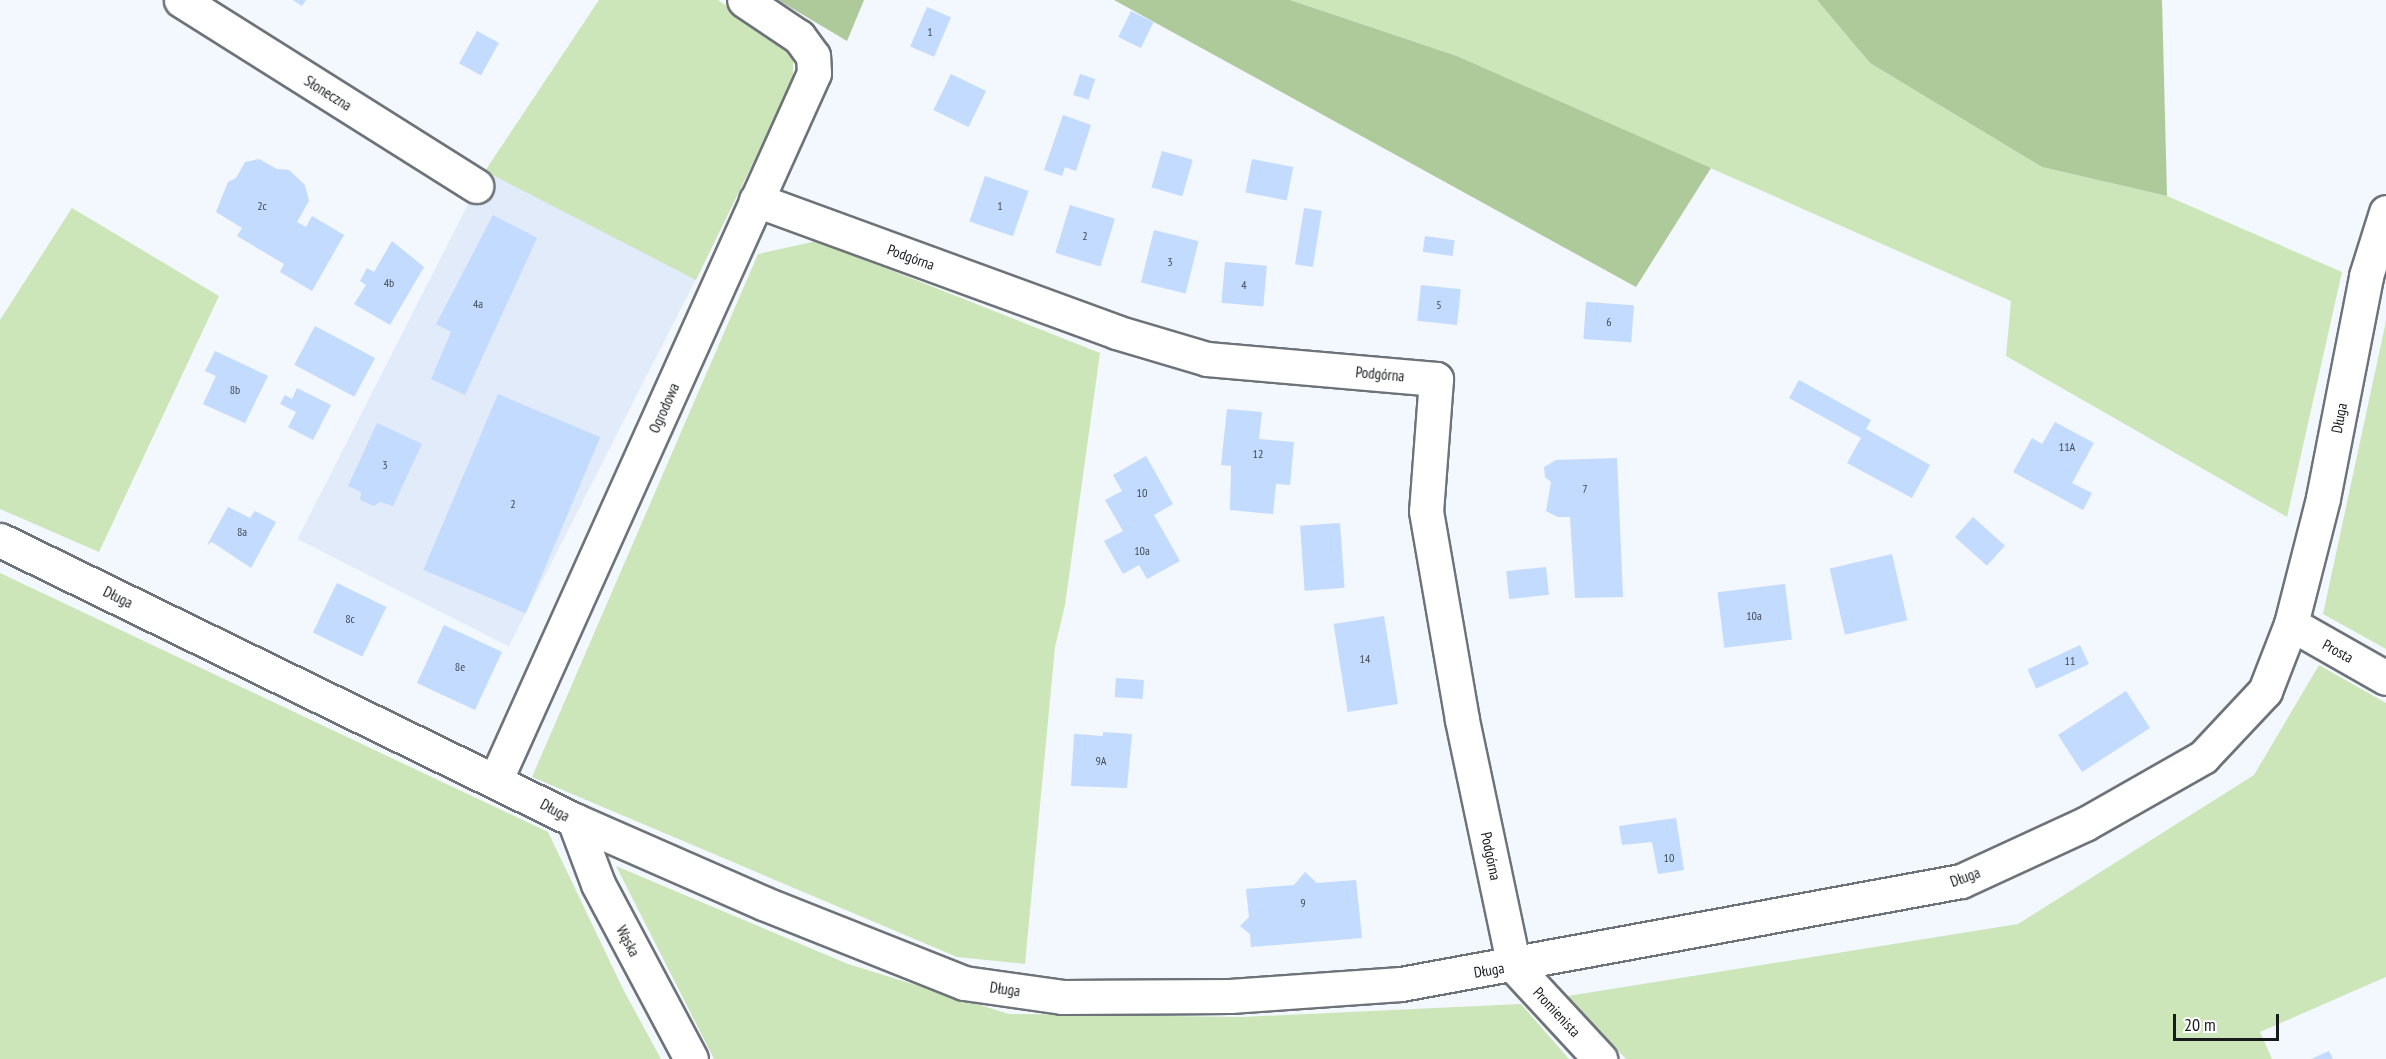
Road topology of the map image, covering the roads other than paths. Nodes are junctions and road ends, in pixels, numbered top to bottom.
1 (181, 0) edge
2 (744, 0) edge
3 (476, 186) dead end
4 (756, 200) junction
5 (2386, 212) edge
6 (0, 540) edge
7 (2290, 624) junction
8 (2386, 678) edge
9 (496, 779) junction
10 (574, 820) junction
11 (1514, 966) junction
12 (691, 1059) edge
13 (1600, 1059) edge

1 - 3 street, Słoneczna
2 - 4 street, Ogrodowa
4 - 9 street, Ogrodowa
4 - 11 street, Podgórna
5 - 7 street, Długa
6 - 9 street, Długa
7 - 8 street, Prosta
7 - 11 street, Długa
9 - 10 street, Długa
10 - 11 street, Długa
10 - 12 street, Wąska
11 - 13 street, Promienista

